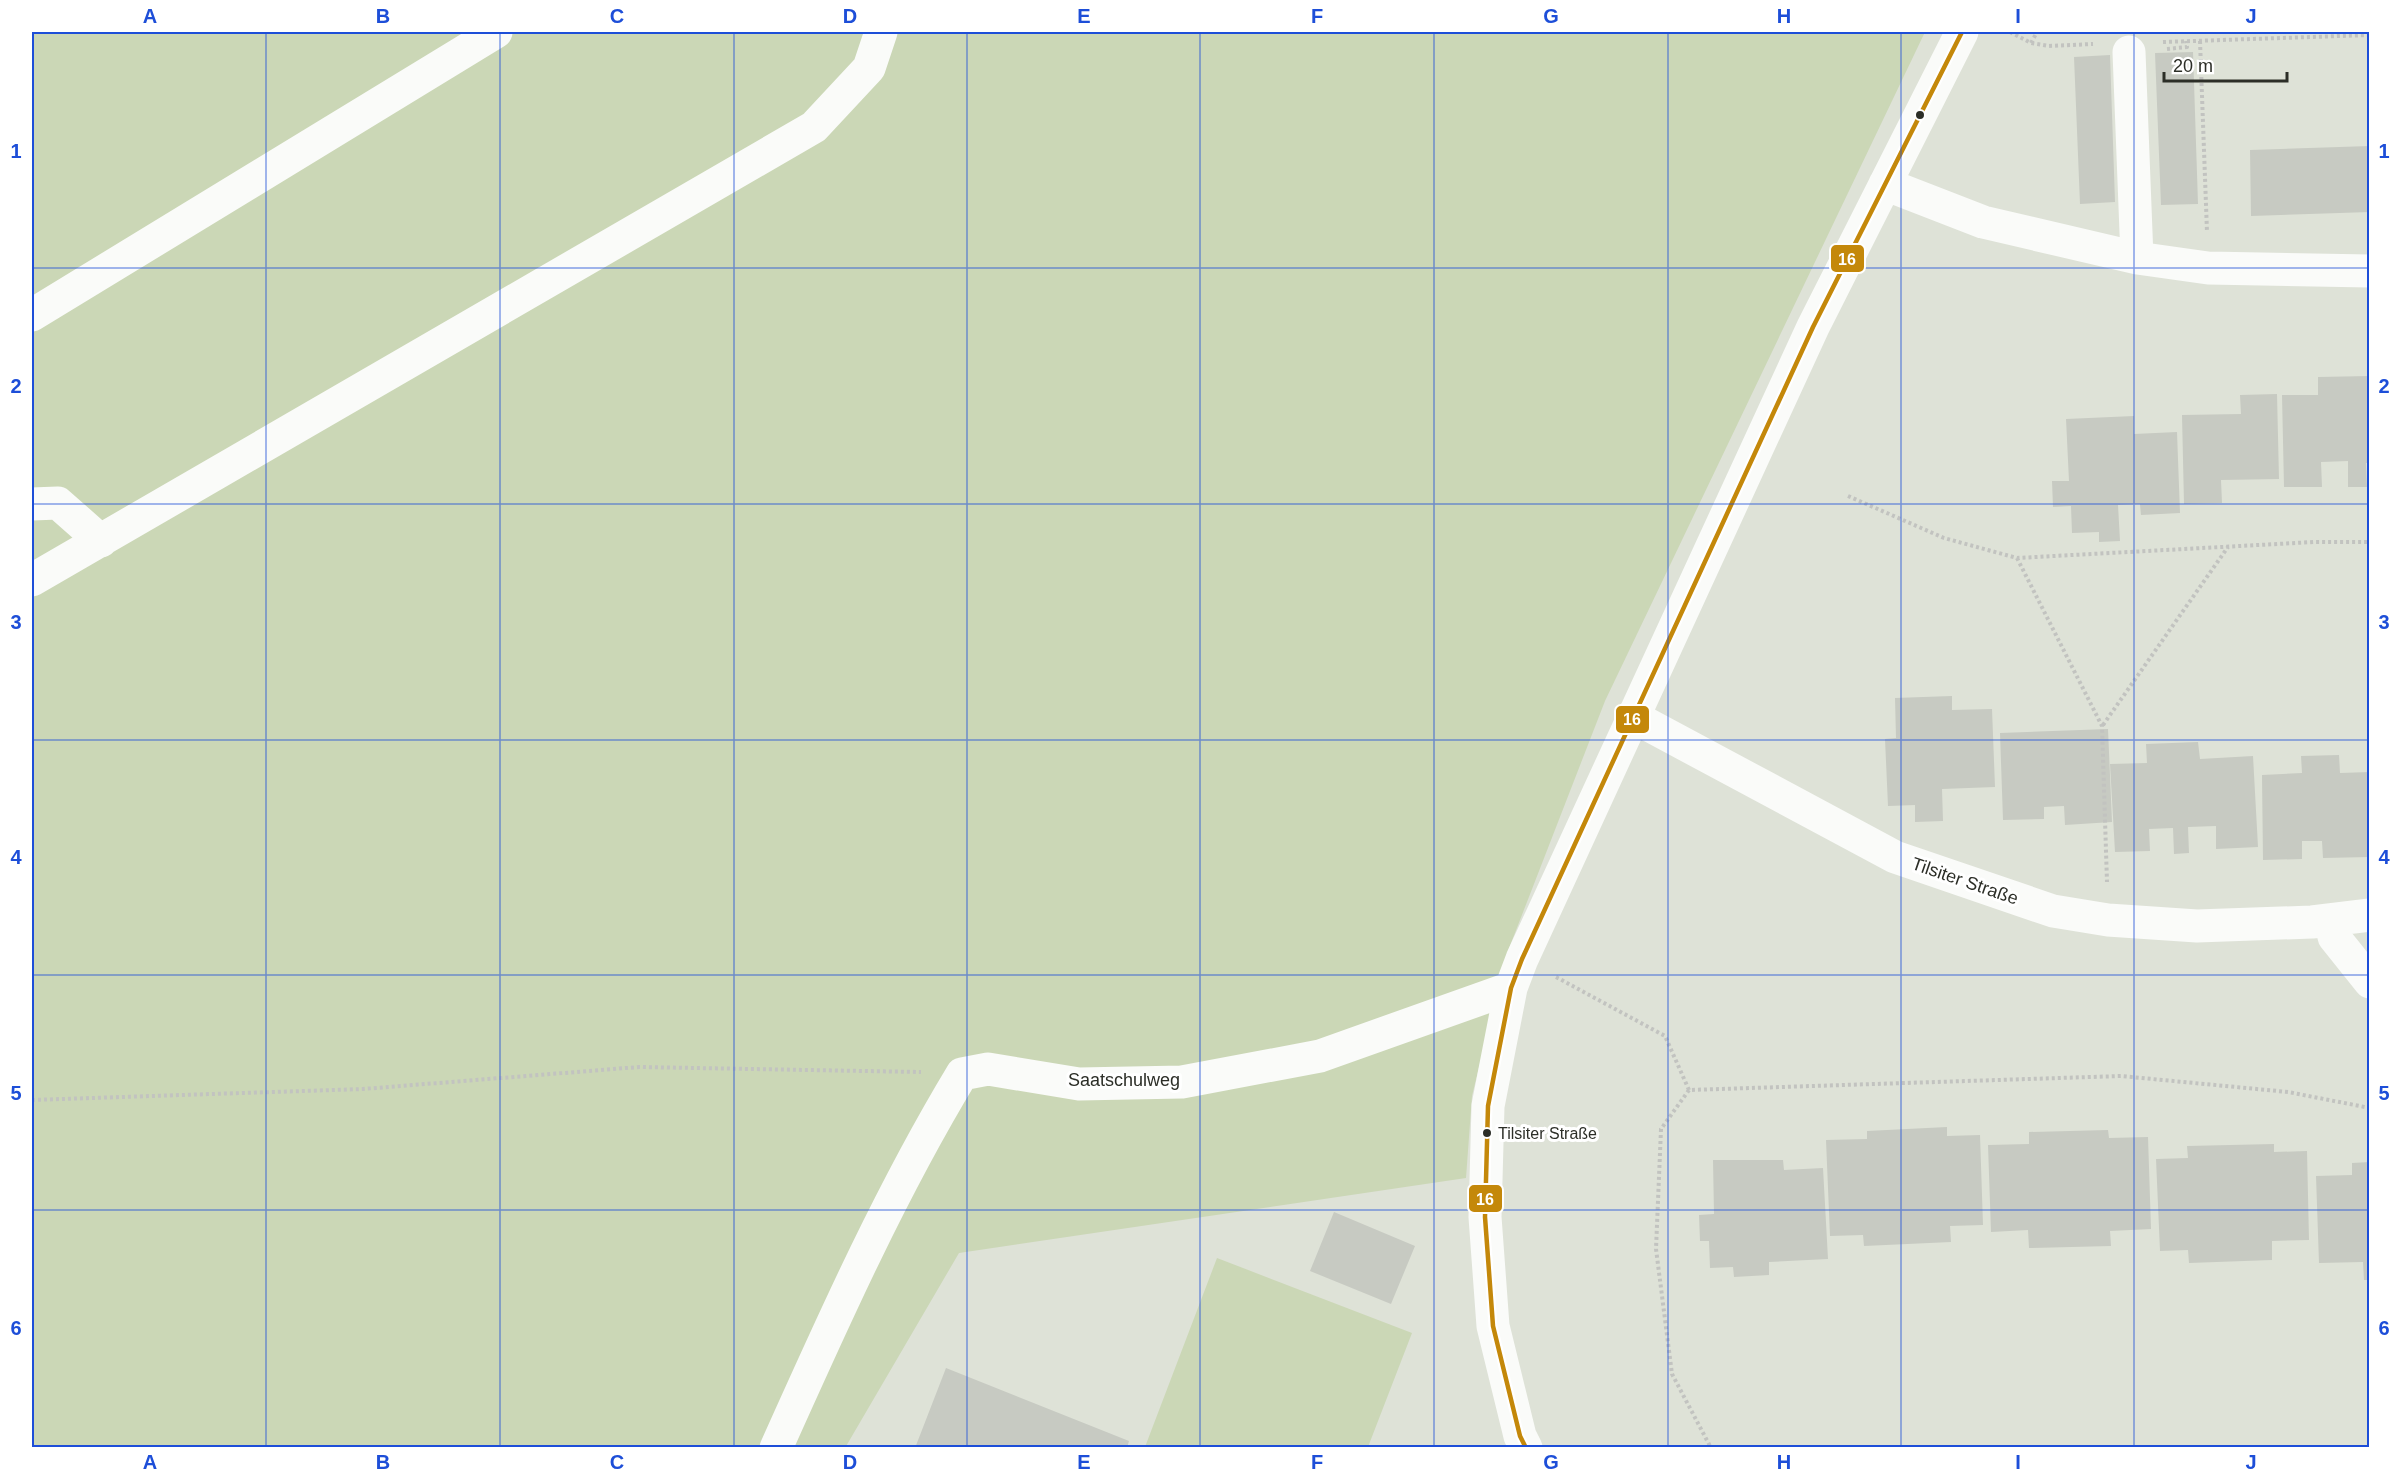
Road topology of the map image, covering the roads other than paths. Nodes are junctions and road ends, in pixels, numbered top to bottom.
1 (496, 32) edge
2 (881, 32) edge
3 (1962, 32) edge
4 (2140, 47) road end
5 (1885, 184) junction
6 (2137, 258) junction
7 (2370, 271) edge
8 (32, 315) edge
9 (32, 504) edge
10 (101, 541) junction
11 (32, 580) edge
12 (1632, 716) junction
13 (2370, 915) edge
14 (2331, 920) junction
15 (1516, 974) junction
16 (2370, 982) edge
17 (1515, 1444) edge
18 (776, 1448) edge

1 - 8 street
2 - 10 street
3 - 5 street
4 - 6 street
5 - 6 street
5 - 12 street
6 - 7 street
9 - 10 street
10 - 11 street
12 - 14 street, Tilsiter Straße
12 - 15 street
13 - 14 street, Tilsiter Straße
14 - 16 street
15 - 17 street
15 - 18 street, Saatschulweg

